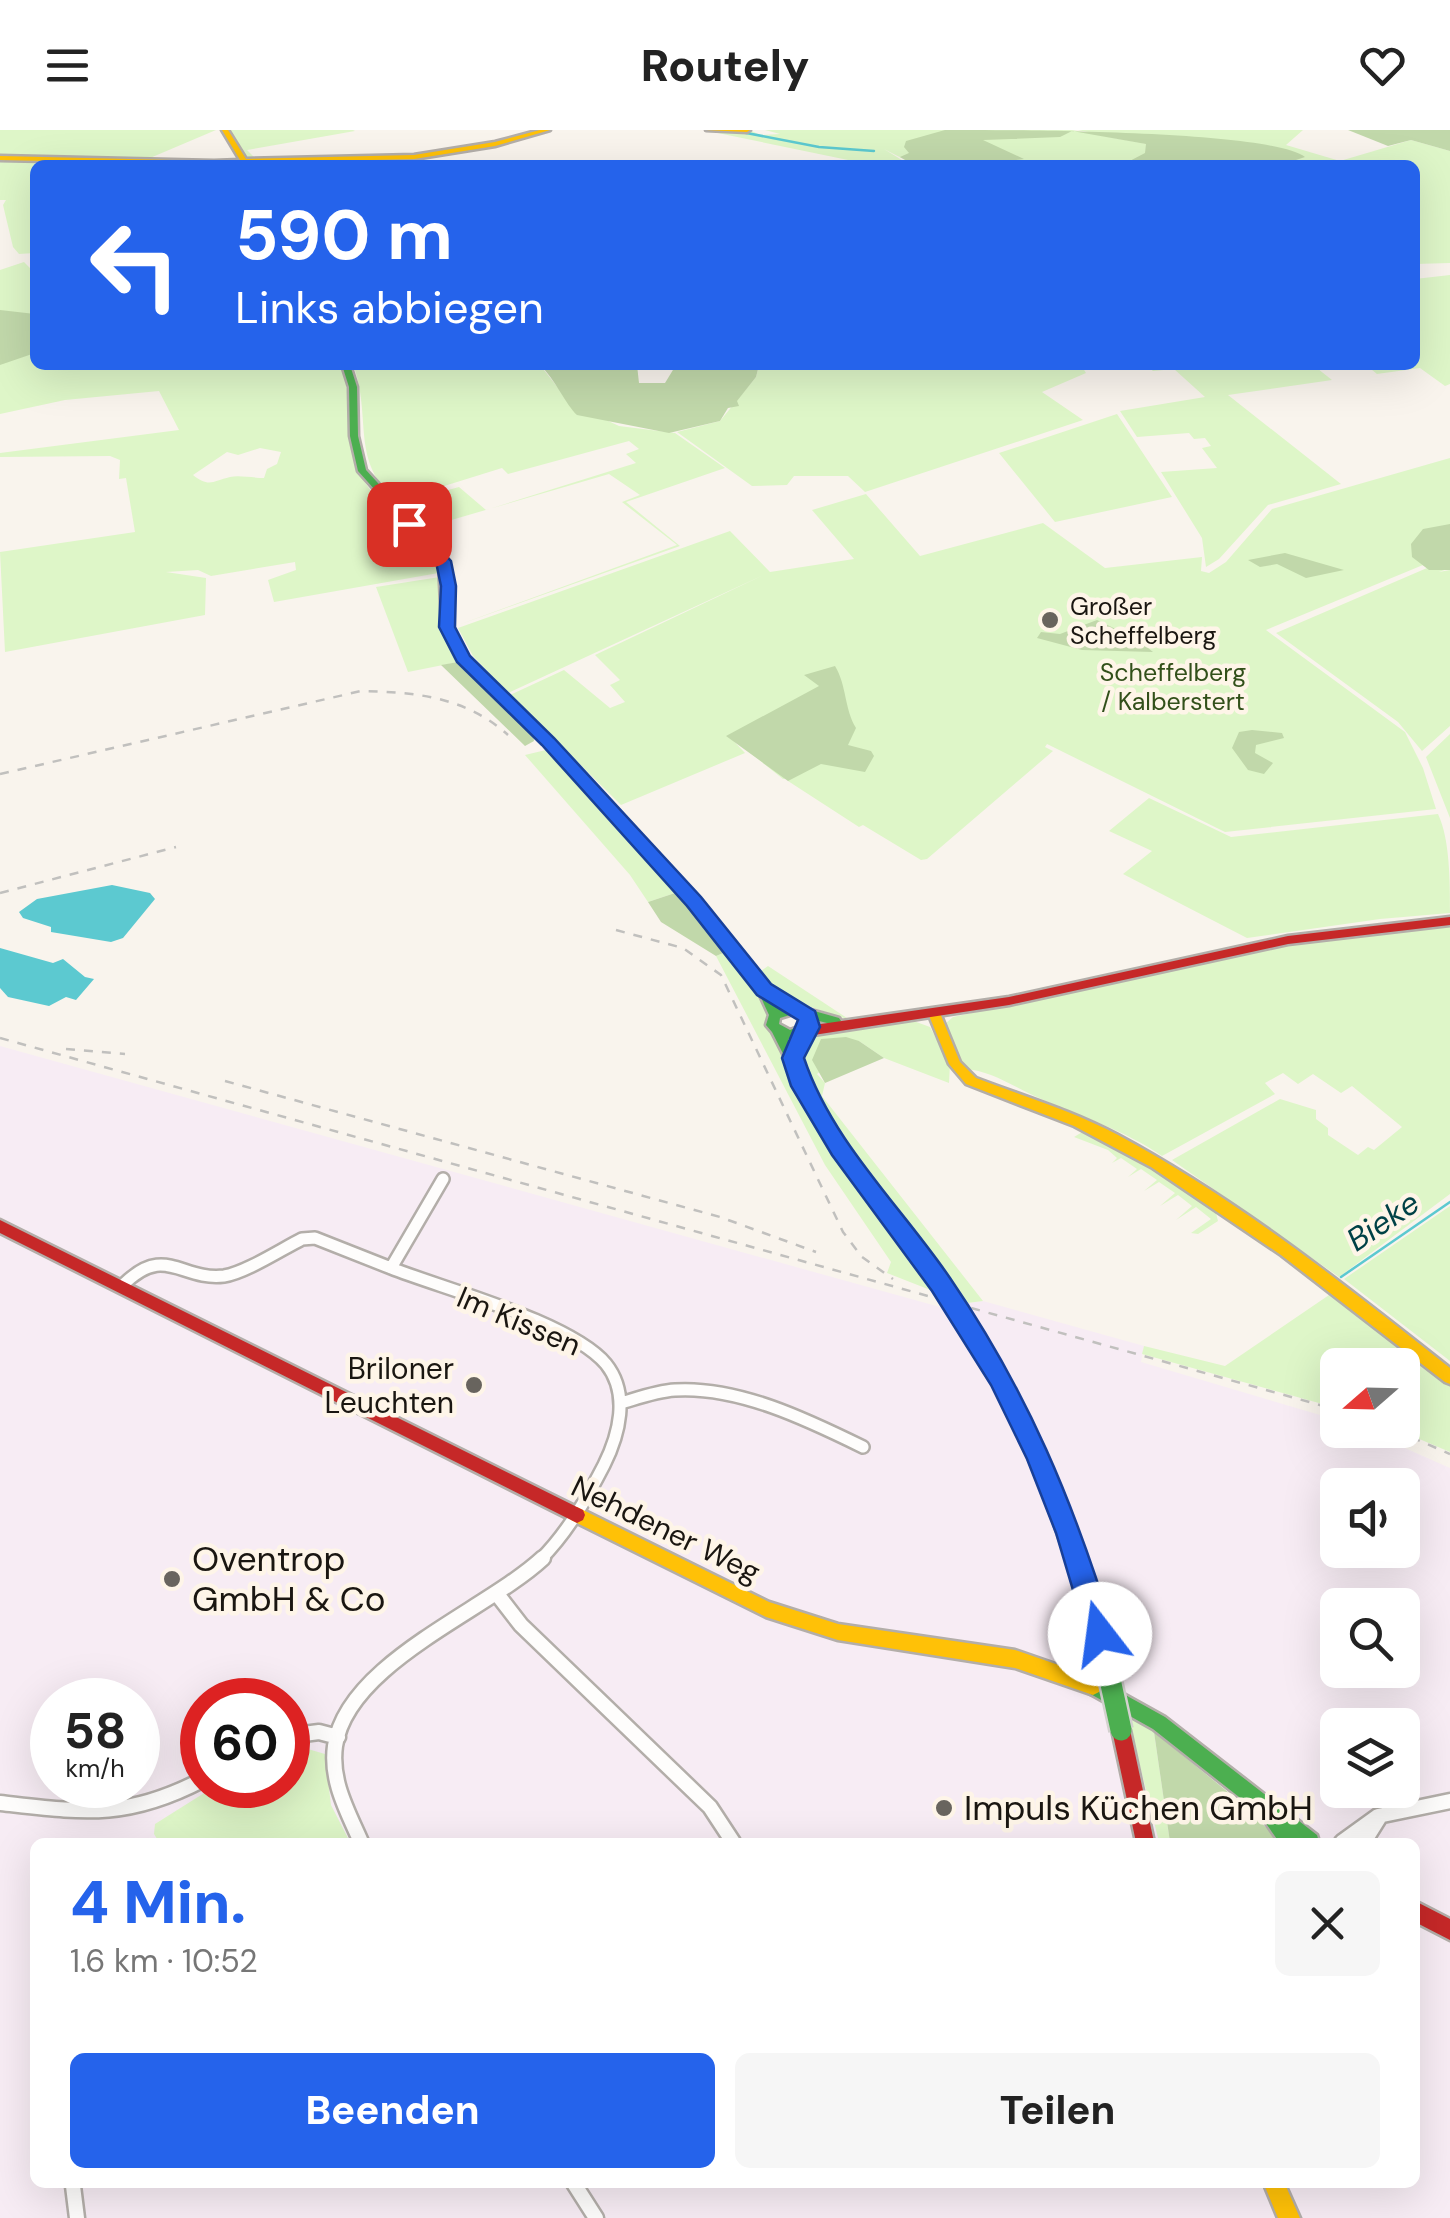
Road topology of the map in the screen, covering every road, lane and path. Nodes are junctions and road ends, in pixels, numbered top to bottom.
1 (226, 130) edge
2 (547, 130) edge
3 (708, 130) edge
4 (747, 130) edge
5 (734, 131) edge
6 (0, 158) edge
7 (162, 160) edge
8 (242, 160) edge
9 (354, 160) edge
10 (348, 370) edge
11 (1450, 921) edge
12 (764, 990) junction
13 (934, 1014) junction
14 (774, 1015) junction
15 (802, 1023) junction
16 (778, 1033) junction
17 (793, 1058) junction
18 (443, 1178) dead end
19 (0, 1226) edge
20 (391, 1268) junction
21 (123, 1286) junction
22 (1450, 1377) edge
23 (621, 1403) junction
24 (864, 1448) dead end
25 (575, 1514) junction
26 (497, 1594) junction
27 (310, 1733) edge
28 (338, 1737) junction
29 (180, 1792) edge
30 (1450, 1801) edge
31 (0, 1803) edge
32 (1265, 1808) junction
33 (1382, 1815) junction
34 (359, 1838) edge
35 (730, 1838) edge
36 (1144, 1838) edge
37 (1286, 1838) edge
38 (1305, 1838) edge
39 (1347, 1838) edge
40 (1367, 1838) edge
41 (1420, 1915) edge
42 (1450, 1930) edge
43 (73, 2188) edge
44 (577, 2188) edge
45 (1275, 2188) edge
46 (1286, 2188) edge
47 (76, 2218) edge
48 (596, 2218) edge
49 (1291, 2218) edge

1 - 8 main road
2 - 9 main road
3 - 5 main road
4 - 5 main road
6 - 7 main road
10 - 12 main road
11 - 13 main road
12 - 14 main road
12 - 15 main road
13 - 15 main road
13 - 22 main road
14 - 15 main road
14 - 16 main road
15 - 16 main road
15 - 17 main road
16 - 17 main road
17 - 36 main road, bridge
18 - 20 street
19 - 21 main road, Nehdener Weg
20 - 21 street, Im Kissen
20 - 23 street, Im Kissen
21 - 25 main road, Nehdener Weg
23 - 24 street
23 - 25 street
25 - 26 street
25 - 32 main road, Nehdener Weg
26 - 28 street
26 - 35 street
27 - 28 street
28 - 34 street
29 - 31 street
30 - 33 street
32 - 37 main road
32 - 38 main road, Nehdener Weg
33 - 39 street
33 - 40 street
41 - 42 main road
43 - 47 street
44 - 48 street
45 - 49 main road
46 - 49 main road

